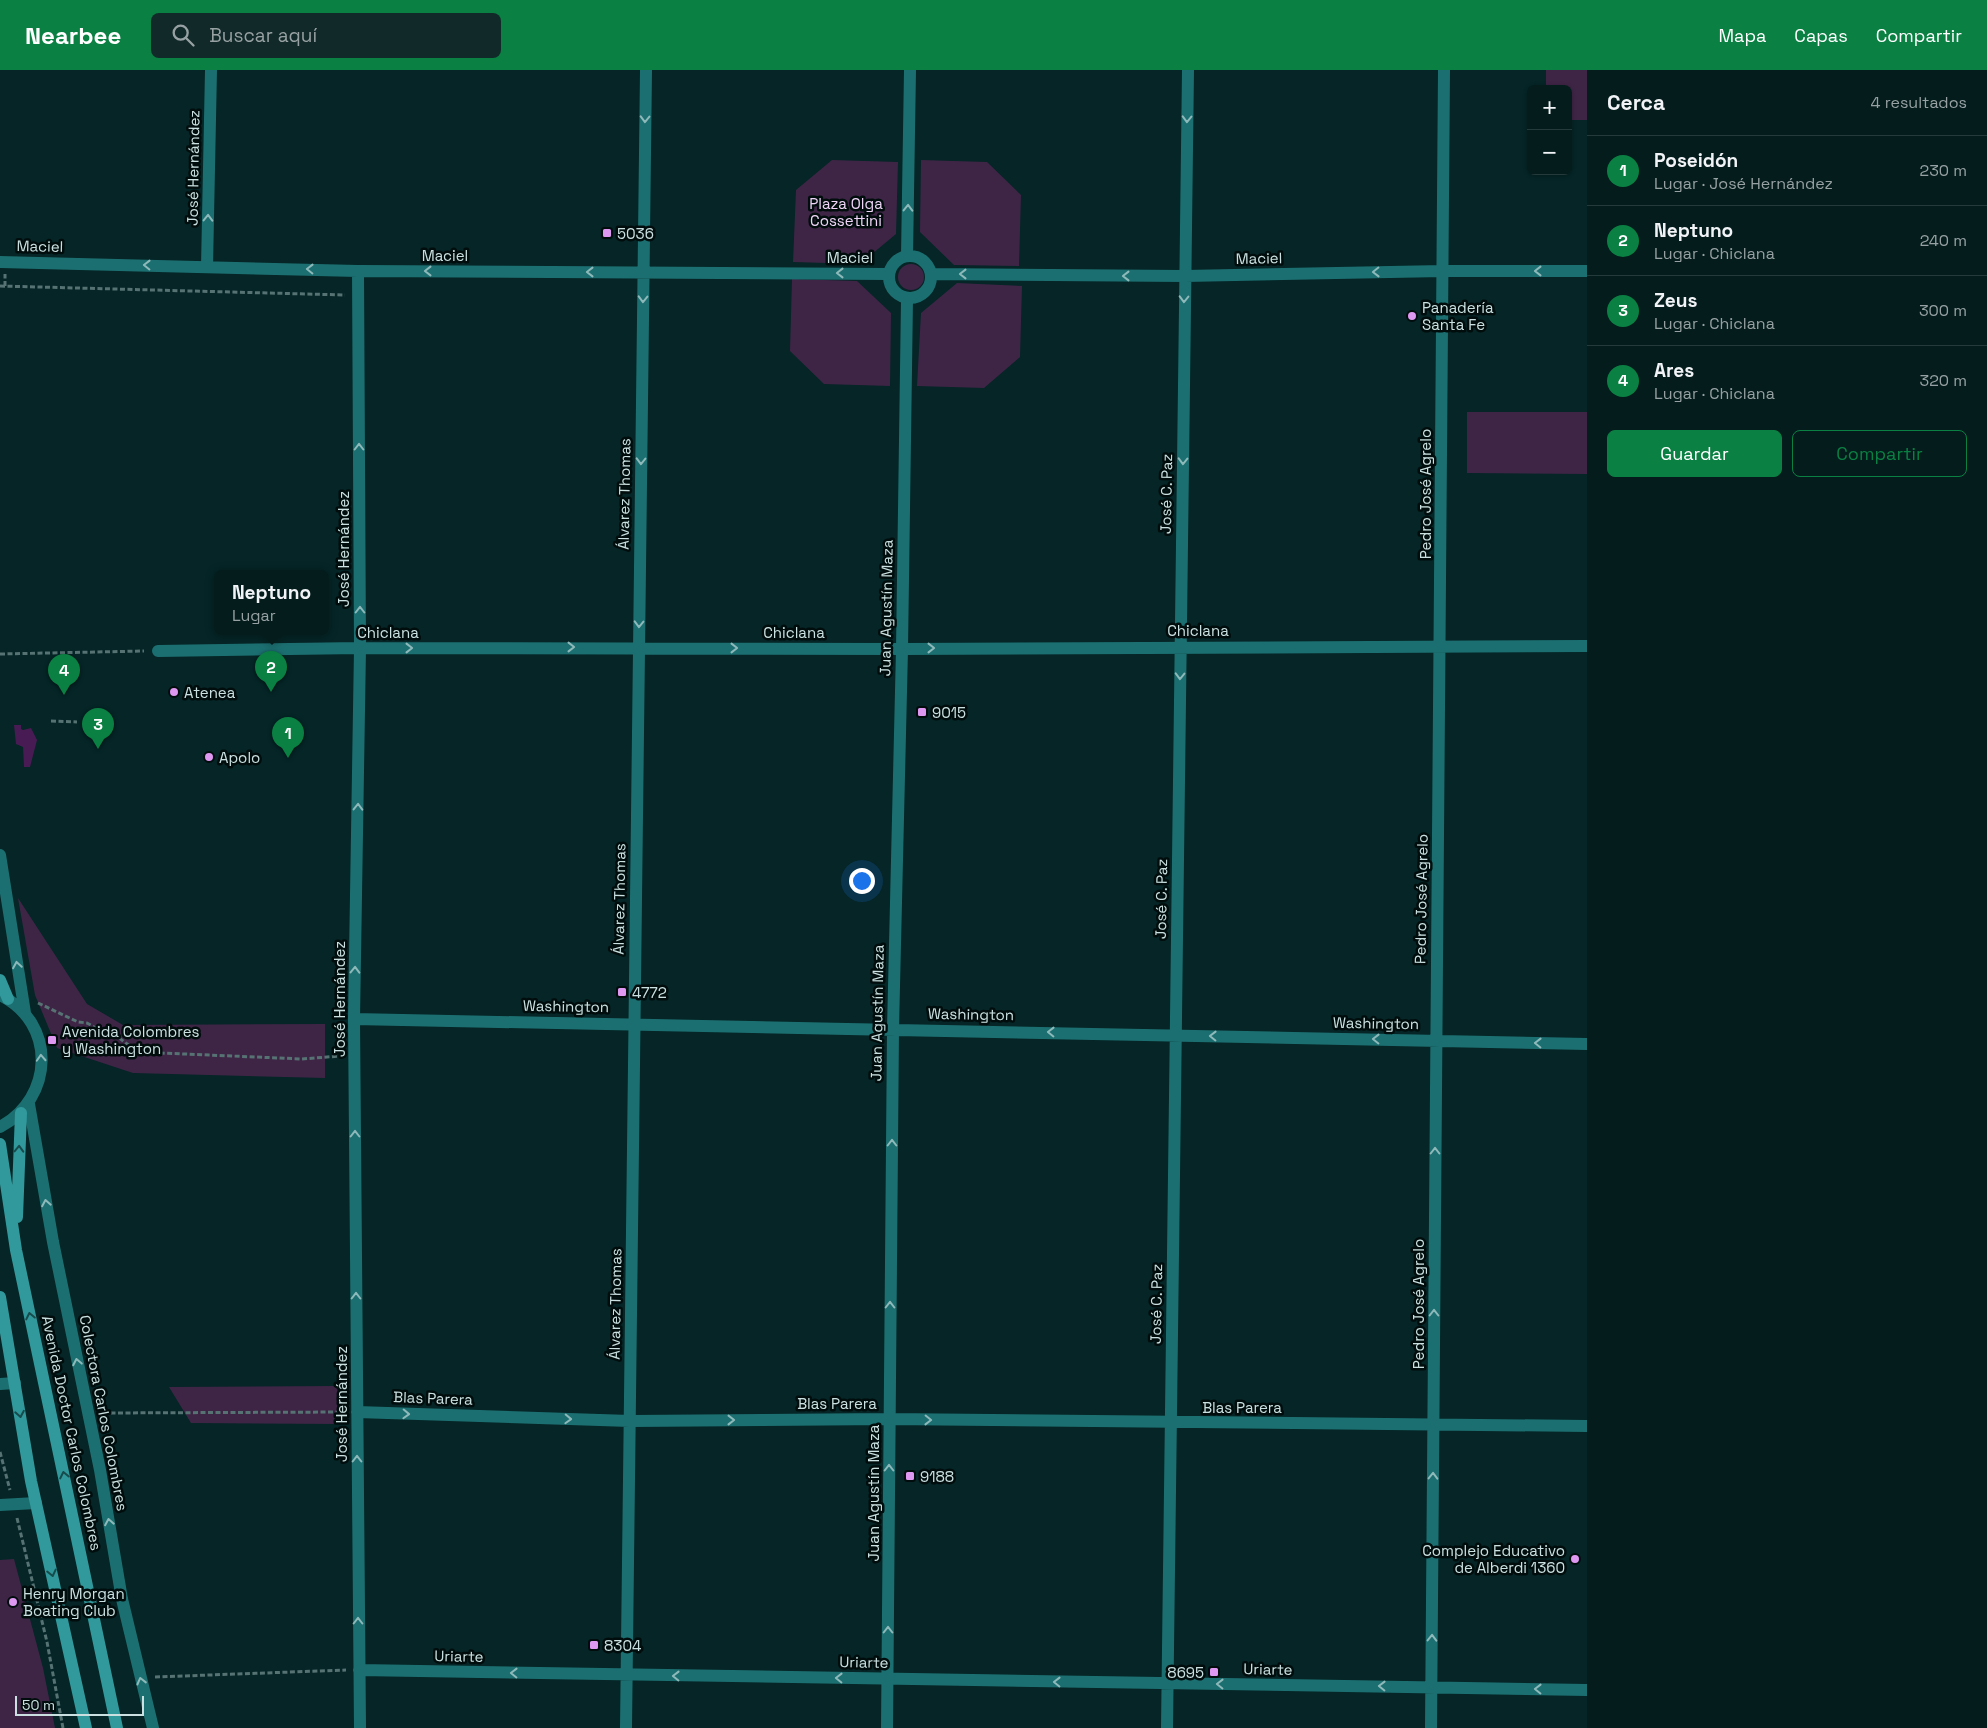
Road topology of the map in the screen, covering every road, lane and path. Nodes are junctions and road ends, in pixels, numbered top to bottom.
1 (211, 70) edge
2 (646, 70) edge
3 (910, 70) edge
4 (1188, 70) edge
5 (1444, 70) edge
6 (908, 256) junction
7 (0, 262) edge
8 (207, 267) junction
9 (358, 271) junction
10 (1443, 271) junction
11 (1587, 271) edge
12 (643, 272) junction
13 (889, 274) junction
14 (931, 274) junction
15 (1184, 276) junction
16 (0, 286) edge
17 (359, 295) junction
18 (907, 299) junction
19 (1181, 646) junction
20 (1440, 646) junction
21 (1587, 646) edge
22 (639, 647) junction
23 (360, 648) junction
24 (902, 648) junction
25 (158, 651) joint
26 (0, 654) edge
27 (52, 721) dead end
28 (77, 722) dead end
29 (0, 855) edge
30 (0, 980) edge
31 (4, 997) edge
32 (37, 1002) dead end
33 (25, 1013) junction
34 (354, 1019) junction
35 (634, 1024) junction
36 (893, 1029) junction
37 (1176, 1035) junction
38 (1436, 1040) junction
39 (1587, 1044) edge
40 (355, 1055) junction
41 (24, 1108) junction
42 (0, 1127) edge
43 (0, 1144) edge
44 (16, 1250) junction
45 (0, 1297) edge
46 (15, 1383) junction
47 (0, 1384) edge
48 (357, 1412) junction
49 (87, 1413) junction
50 (890, 1419) junction
51 (630, 1421) junction
52 (1171, 1423) junction
53 (1434, 1424) junction
54 (1587, 1426) edge
55 (0, 1452) edge
56 (36, 1503) junction
57 (14, 1504) junction
58 (0, 1505) edge
59 (359, 1670) junction
60 (627, 1675) junction
61 (140, 1678) junction
62 (887, 1679) junction
63 (1167, 1684) junction
64 (1431, 1687) junction
65 (1587, 1690) edge
66 (63, 1728) edge
67 (86, 1728) edge
68 (117, 1728) edge
69 (153, 1728) edge
70 (360, 1728) edge
71 (626, 1728) edge
72 (887, 1728) edge
73 (1167, 1728) edge
74 (1431, 1728) edge

8 -> 1 street, José Hernández
2 -> 12 street, Álvarez Thomas
6 -> 3 street
4 -> 15 street, José C. Paz
5 - 10 street, Pedro José Agrelo
6 - 13 street
6 - 14 street
8 -> 7 street, Maciel
9 -> 8 street, Maciel
12 -> 9 street, Maciel
9 - 17 street, José Hernández
11 -> 10 street, Maciel
10 -> 15 street, Maciel
10 - 20 street, Pedro José Agrelo
13 -> 12 street, Maciel
12 -> 22 street, Álvarez Thomas
13 - 18 street
15 -> 14 street, Maciel
14 - 18 street
15 -> 19 street, José C. Paz
16 - 17 path
23 -> 17 street, José Hernández
18 - 24 street, Juan Agustín Maza
19 - 20 street, Chiclana
24 -> 19 street, Chiclana
19 -> 37 street, José C. Paz
20 - 21 street, Chiclana
20 - 38 street, Pedro José Agrelo
23 -> 22 street, Chiclana
22 -> 24 street, Chiclana
22 - 35 street, Álvarez Thomas
23 - 25 street, Chiclana
34 -> 23 street, José Hernández
24 - 36 street, Juan Agustín Maza
25 - 26 path
27 - 28 path
33 -> 29 street
30 - 31 main road
31 - 33 street
32 - 40 path
41 -> 33 street
34 - 35 street, Washington
34 - 40 street, José Hernández
35 - 36 street, Washington
35 - 51 street, Álvarez Thomas
37 -> 36 street, Washington
50 -> 36 street, Juan Agustín Maza
38 -> 37 street, Washington
37 - 52 street, José C. Paz
39 -> 38 street, Washington
53 -> 38 street, Pedro José Agrelo
48 -> 40 street, José Hernández
41 - 42 street
44 -> 41 main road
49 -> 41 street, Colectora Carlos Colombres
43 - 44 main road, Avenida Doctor Carlos Colombres
68 -> 44 main road, Avenida Doctor Carlos Colombres
45 - 46 main road
46 - 47 street
46 -> 56 main road
48 - 49 path
48 -> 51 street, Blas Parera
59 -> 48 street, José Hernández
61 -> 49 street, Colectora Carlos Colombres
51 -> 50 street, Blas Parera
50 -> 52 street, Blas Parera
62 -> 50 street, Juan Agustín Maza
51 - 60 street, Álvarez Thomas
52 - 53 street, Blas Parera
52 - 63 street, José C. Paz
53 - 54 street, Blas Parera
64 -> 53 street, Pedro José Agrelo
55 - 57 path
56 - 57 street
56 -> 67 main road
57 - 58 street
57 - 66 path
60 -> 59 street, Uriarte
59 - 61 path
59 - 70 street, José Hernández
62 -> 60 street, Uriarte
60 - 71 street, Álvarez Thomas
69 -> 61 street, Colectora Carlos Colombres
63 -> 62 street, Uriarte
62 - 72 street, Juan Agustín Maza
64 -> 63 street, Uriarte
63 - 73 street, José C. Paz
65 -> 64 street, Uriarte
64 - 74 street, Pedro José Agrelo

